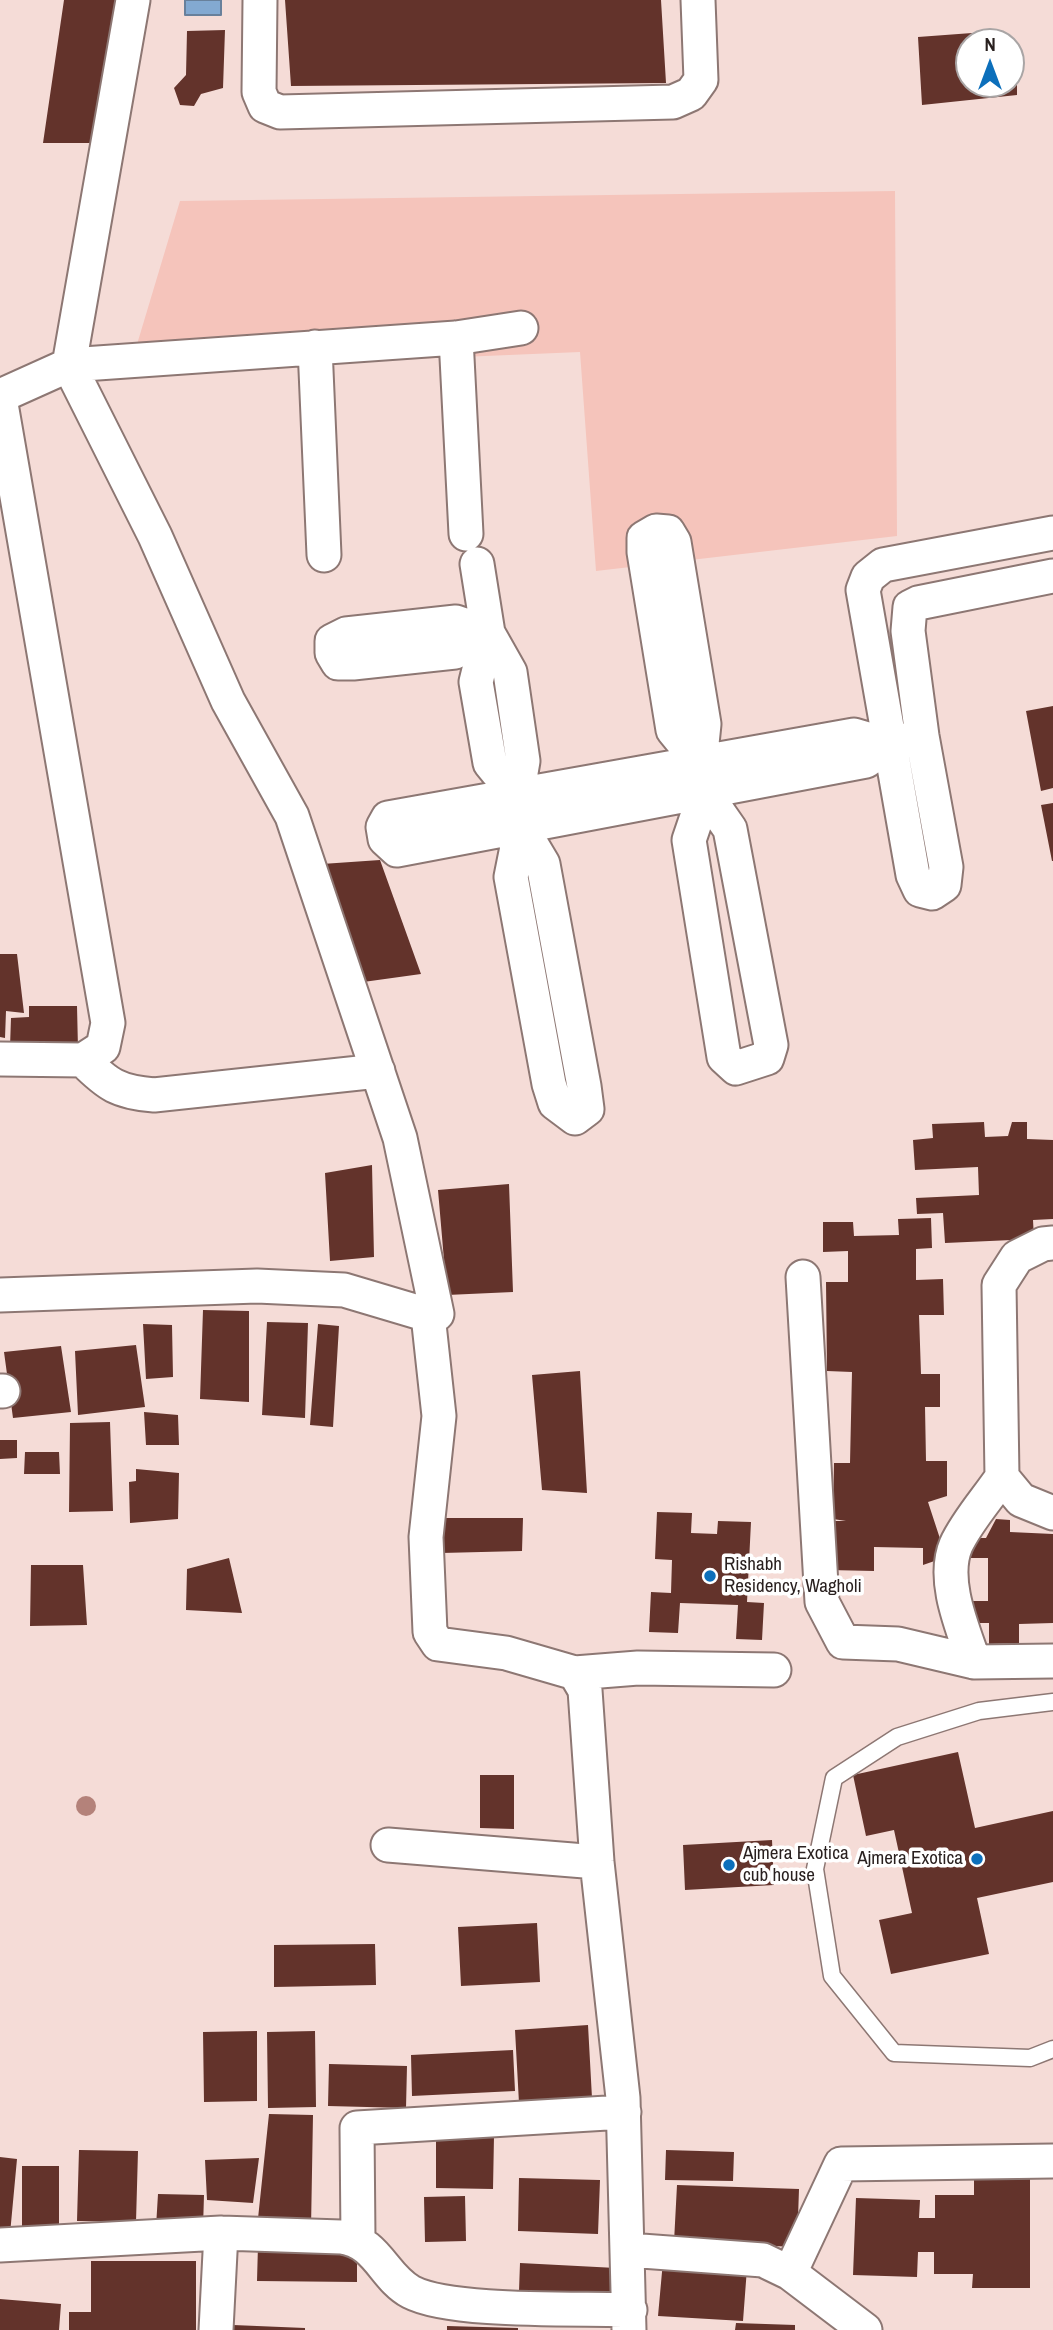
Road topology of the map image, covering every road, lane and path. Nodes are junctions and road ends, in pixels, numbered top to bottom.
1 (133, 0) edge
2 (260, 0) edge
3 (698, 0) edge
4 (521, 328) dead end
5 (456, 338) junction
6 (315, 347) junction
7 (69, 365) junction
8 (0, 397) edge
9 (1053, 533) edge
10 (324, 555) dead end
11 (1053, 576) edge
12 (868, 577) junction
13 (911, 607) junction
14 (922, 736) junction
15 (888, 745) junction
16 (703, 778) junction
17 (519, 812) junction
18 (0, 1059) edge
19 (83, 1060) junction
20 (378, 1072) junction
21 (1053, 1243) edge
22 (803, 1277) dead end
23 (0, 1295) edge
24 (428, 1315) junction
25 (1002, 1477) junction
26 (1053, 1513) edge
27 (1053, 1661) edge
28 (974, 1662) junction
29 (774, 1670) dead end
30 (575, 1674) junction
31 (1053, 1702) edge
32 (388, 1844) dead end
33 (597, 1862) junction
34 (1053, 2049) edge
35 (624, 2112) junction
36 (1053, 2161) edge
37 (221, 2232) junction
38 (358, 2239) junction
39 (0, 2245) edge
40 (628, 2250) junction
41 (790, 2273) junction
42 (629, 2320) edge
43 (216, 2330) edge
44 (865, 2330) edge

1 - 7 street
2 - 3 street
4 - 5 street
5 - 6 street
5 - 17 street
6 - 7 street
6 - 10 street
7 - 8 street
7 - 20 street
8 - 19 street
9 - 12 street
11 - 13 street
12 - 13 street
12 - 15 street
13 - 14 street
14 - 15 street
14 - 15 street
15 - 16 street
16 - 16 street
16 - 16 street
16 - 17 street
17 - 17 street
18 - 19 street
19 - 20 street
20 - 24 street
21 - 25 street
22 - 28 street
23 - 24 street
24 - 30 street
25 - 26 street
25 - 28 street
27 - 28 street
29 - 30 street
30 - 33 street
31 - 34 lane
32 - 33 street
33 - 35 street
35 - 38 street
35 - 40 street
36 - 41 street
37 - 38 street
37 - 39 street
37 - 43 street
38 - 42 street
40 - 41 street
40 - 42 street
41 - 44 street

